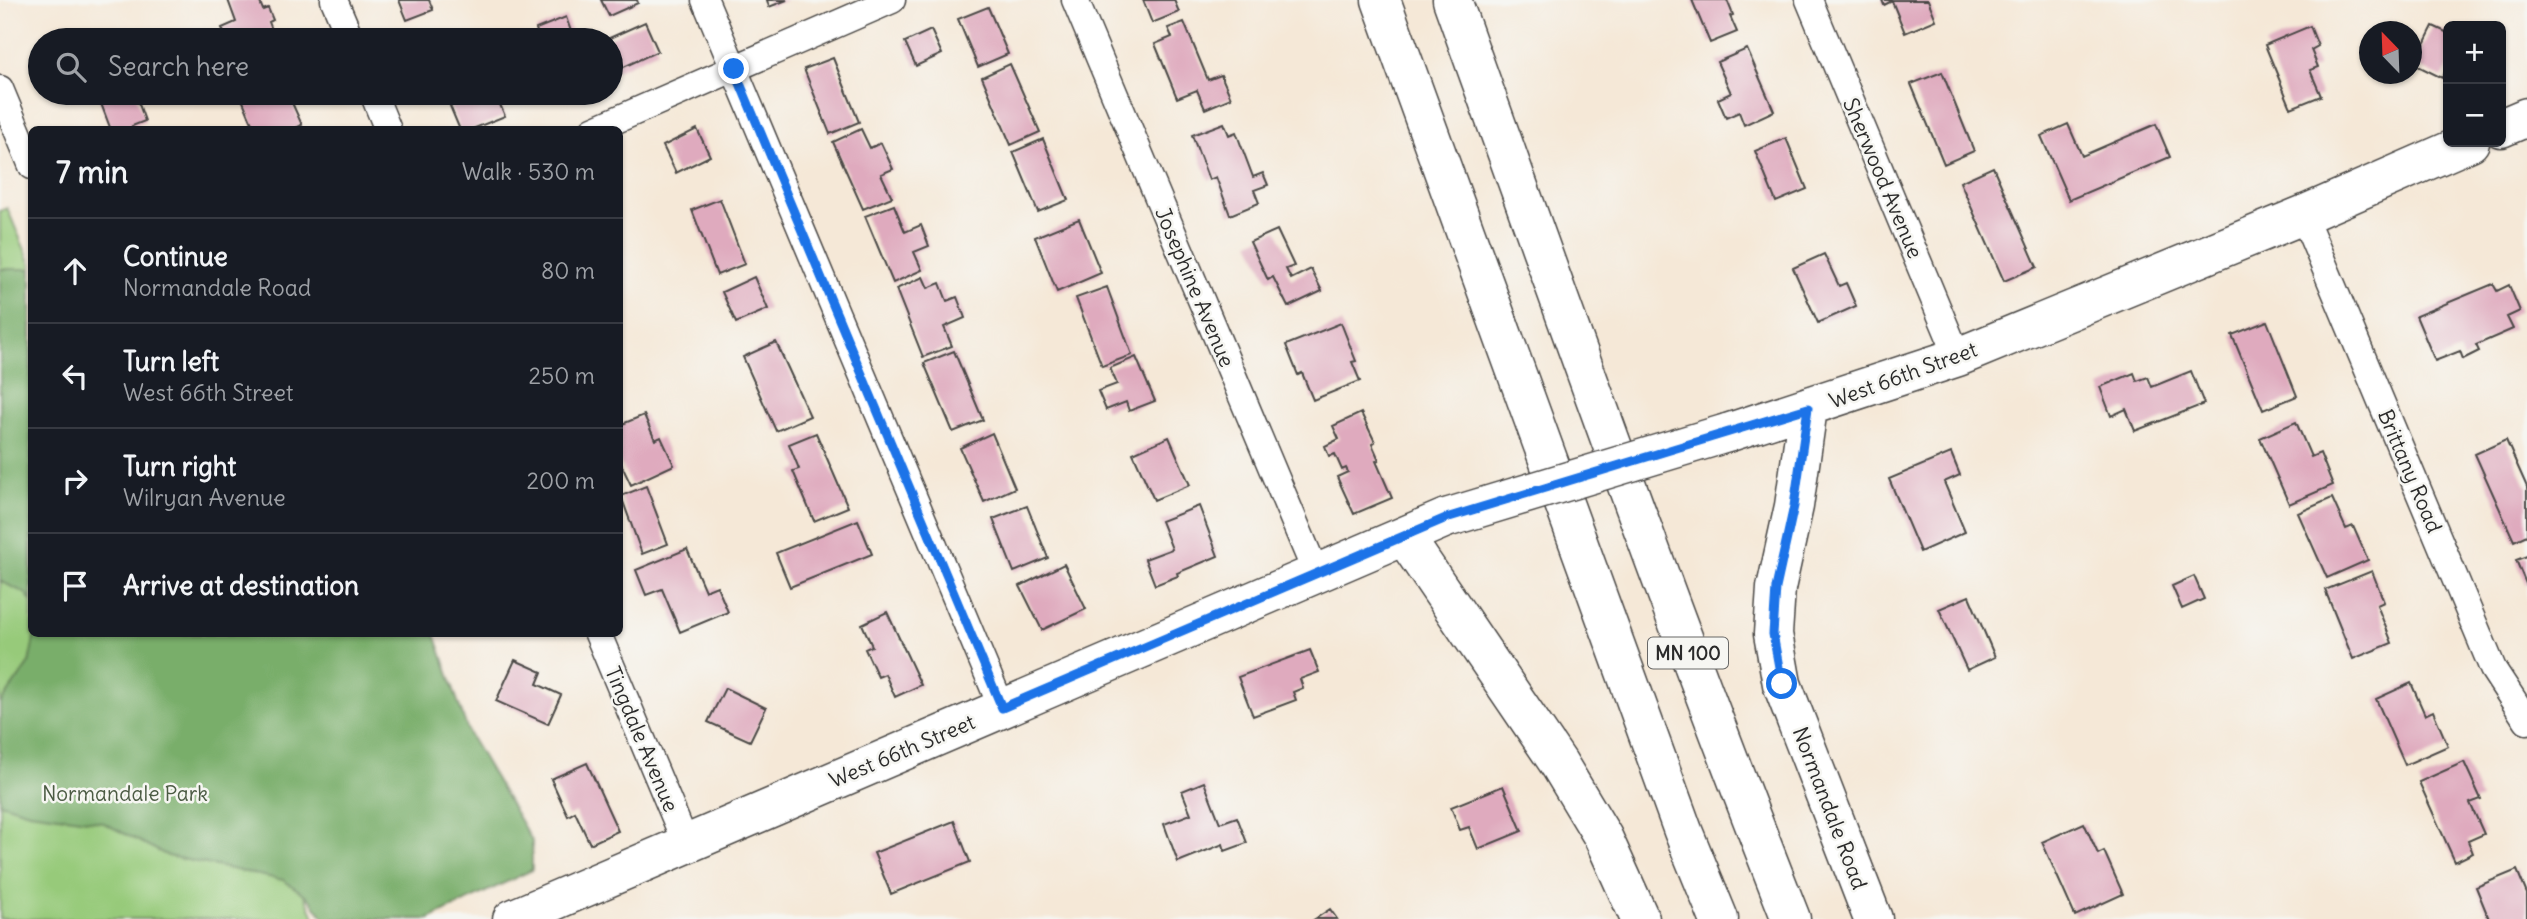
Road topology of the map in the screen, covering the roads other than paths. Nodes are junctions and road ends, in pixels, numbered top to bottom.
1 (334, 0) edge
2 (705, 0) edge
3 (892, 0) edge
4 (1075, 0) edge
5 (1381, 0) edge
6 (1452, 0) edge
7 (1809, 0) edge
8 (346, 28) edge
9 (734, 69) junction
10 (0, 89) edge
11 (378, 105) edge
12 (2527, 117) edge
13 (386, 126) edge
14 (602, 126) edge
15 (2506, 126) edge
16 (2459, 147) edge
17 (28, 156) edge
18 (2304, 215) junction
19 (1958, 357) junction
20 (1808, 408) junction
21 (1404, 536) junction
22 (1316, 573) junction
23 (599, 637) edge
24 (1002, 708) junction
25 (2527, 721) edge
26 (686, 844) junction
27 (512, 919) edge
28 (1640, 919) edge
29 (1719, 919) edge
30 (1791, 919) edge
31 (1873, 919) edge

1 - 8 street
2 - 9 street
3 - 9 street
4 - 22 street, Josephine Avenue
5 - 29 main road, MN 100
6 - 30 main road, MN 100
7 - 19 street, Sherwood Avenue
9 - 14 street
9 - 24 street
10 - 17 street
11 - 13 street
12 - 15 main road
16 - 18 main road, West 66th Street
18 - 19 main road, West 66th Street
18 - 25 street, Brittany Road
19 - 20 main road, West 66th Street
20 - 21 main road, West 66th Street, bridge
20 - 31 main road, Normandale Road
21 - 22 main road, West 66th Street
21 - 28 main road
22 - 24 main road, West 66th Street
23 - 26 street, Tingdale Avenue
24 - 26 main road, West 66th Street
26 - 27 main road, West 66th Street

